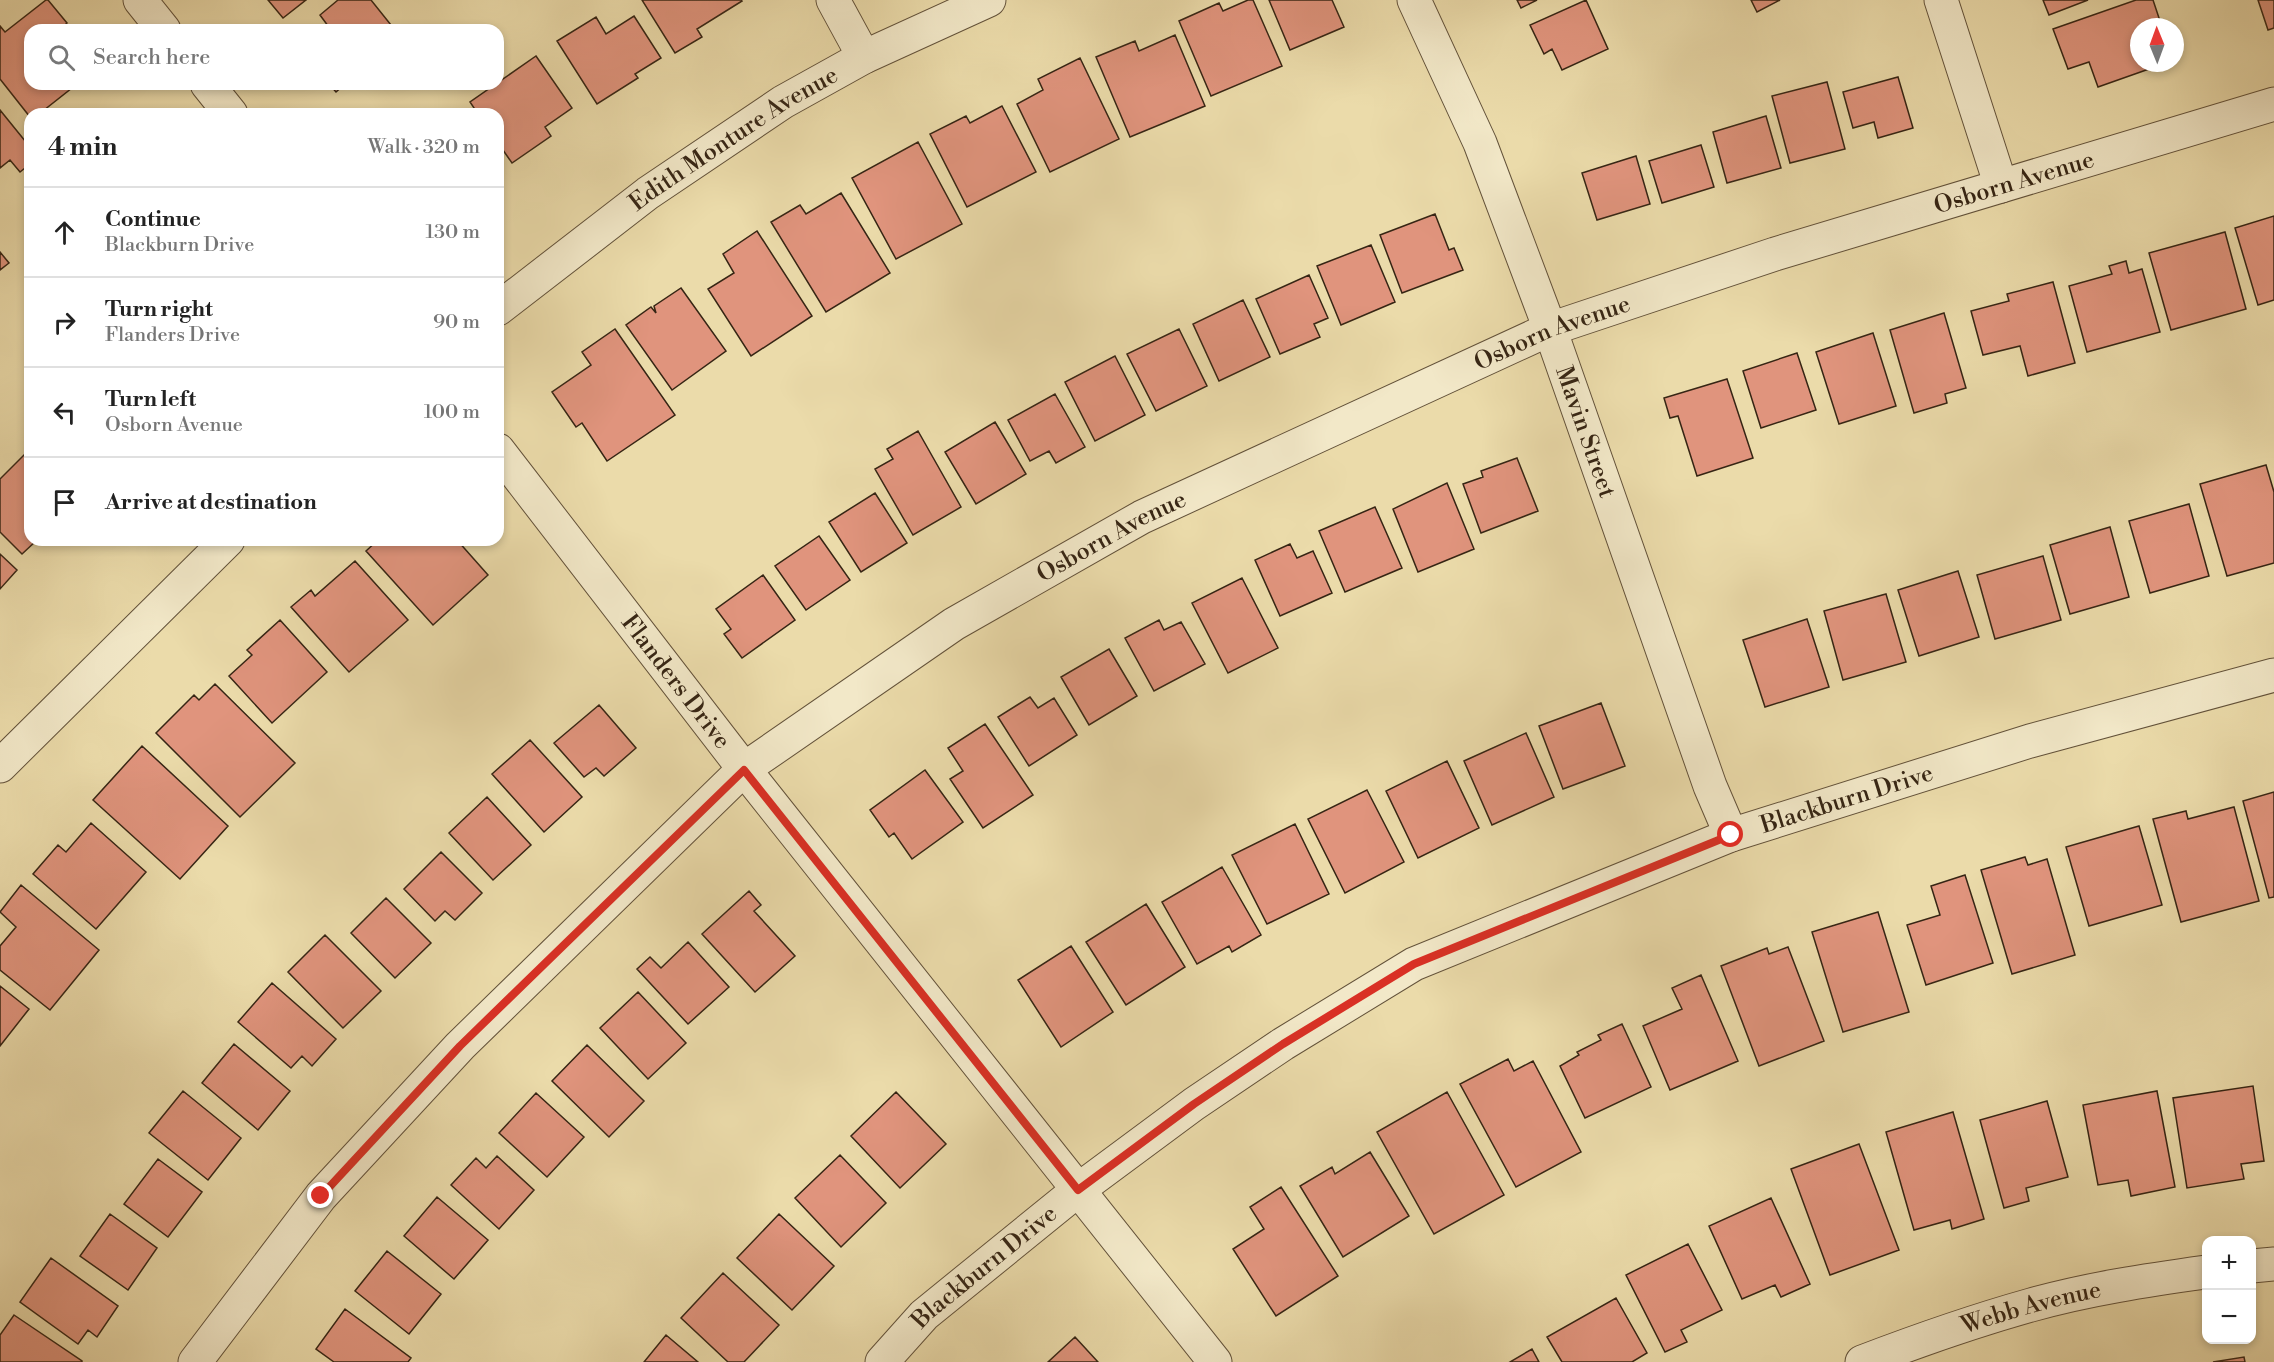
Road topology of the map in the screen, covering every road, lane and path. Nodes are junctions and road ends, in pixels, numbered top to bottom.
1 (140, 0) edge
2 (833, 0) edge
3 (989, 0) edge
4 (1414, 0) edge
5 (1941, 0) edge
6 (159, 24) edge
7 (864, 57) junction
8 (212, 90) edge
9 (2274, 104) edge
10 (226, 108) edge
11 (2001, 186) junction
12 (504, 304) edge
13 (1550, 329) junction
14 (504, 458) edge
15 (222, 546) edge
16 (2274, 675) edge
17 (0, 766) edge
18 (744, 770) junction
19 (1731, 835) junction
20 (1078, 1190) junction
21 (2274, 1264) edge
22 (2256, 1266) edge
23 (2202, 1273) edge
24 (195, 1362) edge
25 (882, 1362) edge
26 (1215, 1362) edge
27 (1862, 1362) edge

1 - 6 street
2 - 7 street
3 - 7 street, Edith Monture Avenue
4 - 13 street, Mavin Street
5 - 11 street
7 - 12 street, Edith Monture Avenue
8 - 10 street
9 - 11 street, Osborn Avenue
11 - 13 street, Osborn Avenue
13 - 18 street, Osborn Avenue
13 - 19 street, Mavin Street
14 - 18 street, Flanders Drive
15 - 17 street
16 - 19 street, Blackburn Drive
18 - 20 street, Flanders Drive
18 - 24 street, Osborn Avenue
19 - 20 street, Blackburn Drive
20 - 25 street, Blackburn Drive
20 - 26 street, Flanders Drive
21 - 22 street
23 - 27 street, Webb Avenue

